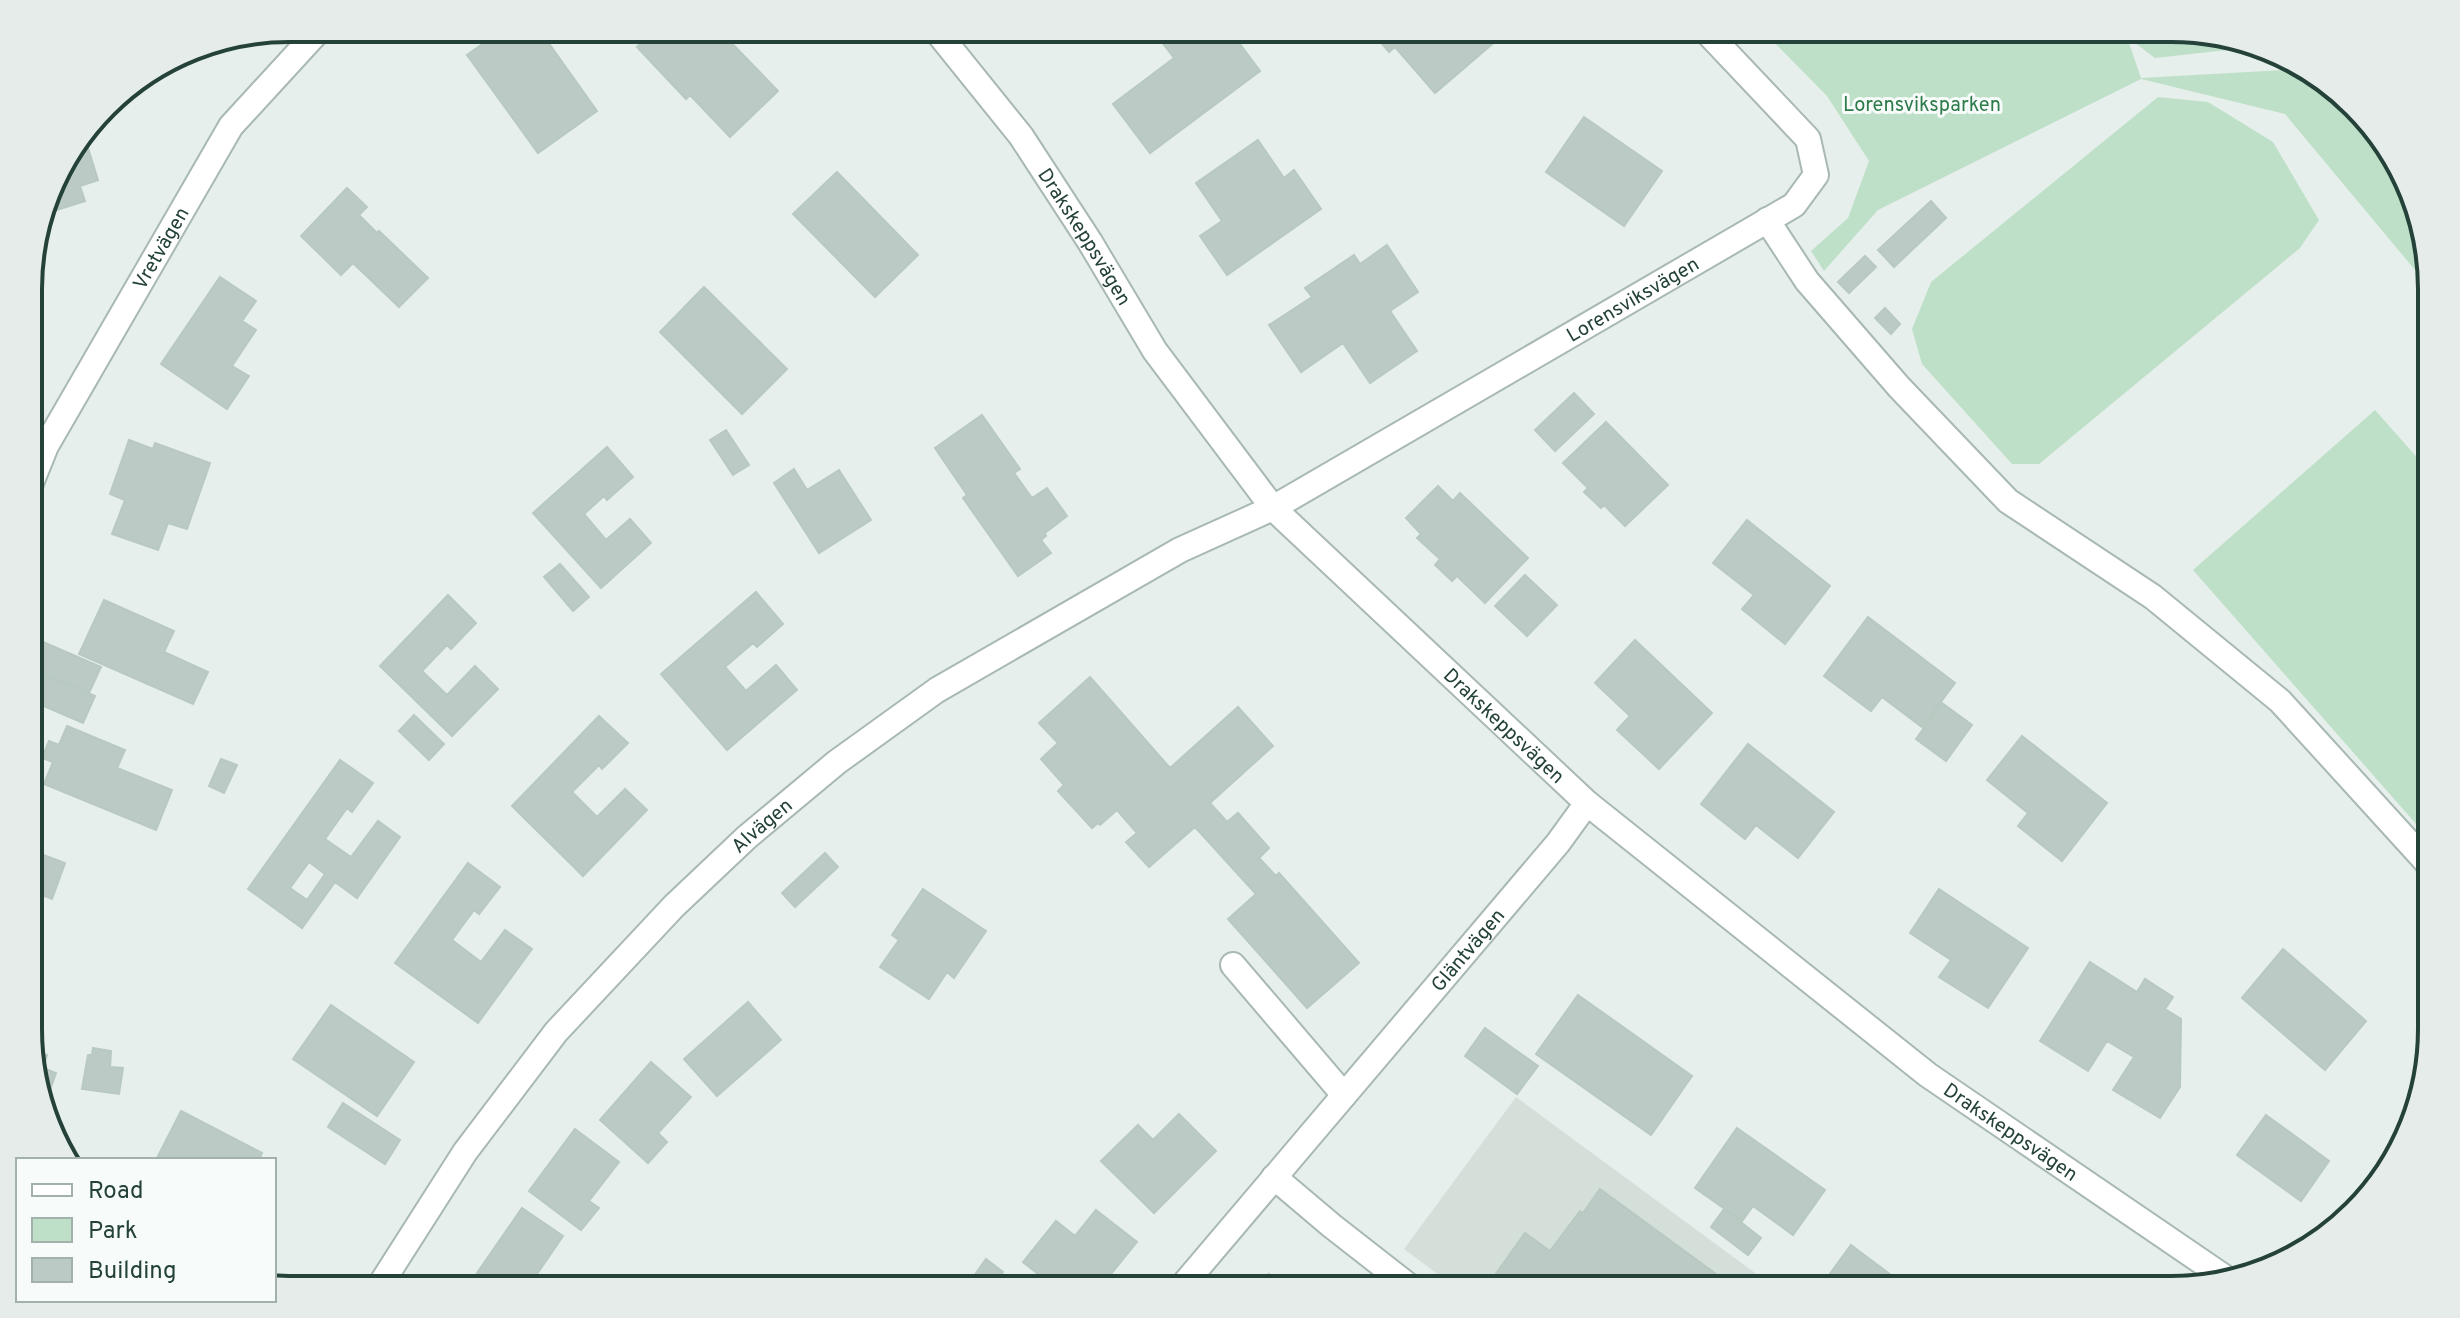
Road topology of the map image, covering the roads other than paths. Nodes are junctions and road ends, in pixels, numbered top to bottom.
1 (308, 42) edge
2 (945, 42) edge
3 (1716, 42) edge
4 (1767, 220) junction
5 (43, 454) edge
6 (1273, 508) junction
7 (1587, 803) junction
8 (2418, 853) edge
9 (1233, 965) dead end
10 (1344, 1095) junction
11 (1274, 1177) junction
12 (2216, 1271) edge
13 (1395, 1275) edge
14 (386, 1276) edge
15 (1191, 1276) edge

1 - 5 street, Vretvägen
2 - 6 street, Drakskeppsvägen
3 - 4 street, Lorensviksvägen
4 - 6 street, Lorensviksvägen
4 - 8 street
6 - 7 street, Drakskeppsvägen
6 - 14 street, Alvägen
7 - 10 street, Gläntvägen
7 - 12 street, Drakskeppsvägen
9 - 10 street
10 - 11 street, Gläntvägen
11 - 13 street
11 - 15 street, Gläntvägen

